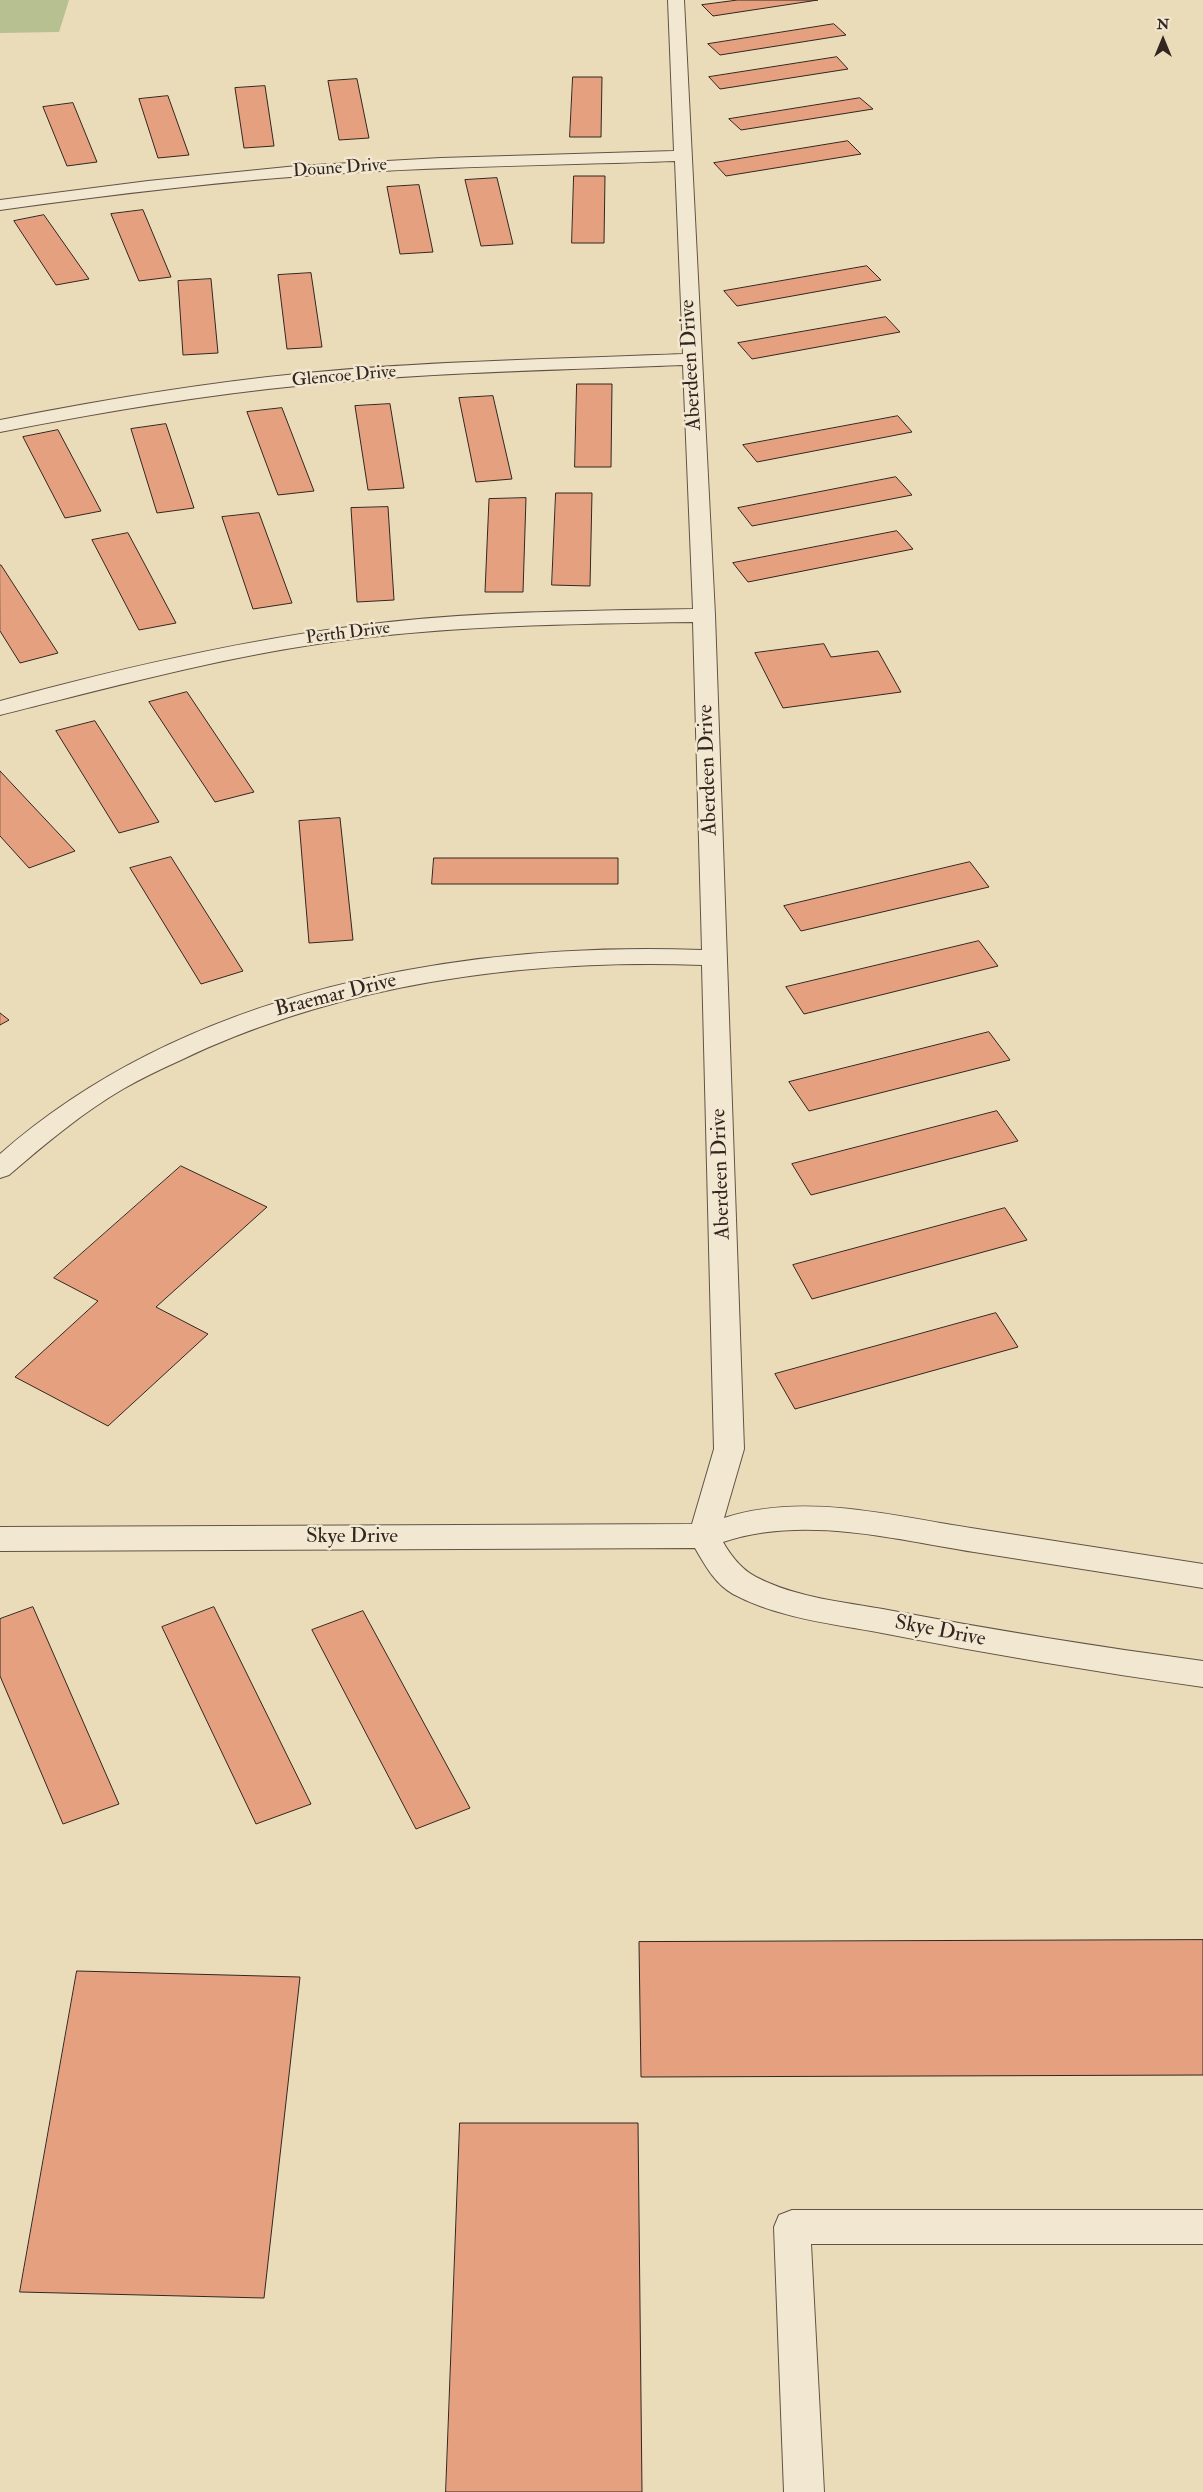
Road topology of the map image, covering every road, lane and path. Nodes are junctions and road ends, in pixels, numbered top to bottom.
1 (676, 0) edge
2 (682, 156) junction
3 (0, 205) edge
4 (691, 360) junction
5 (0, 426) edge
6 (704, 616) junction
7 (0, 708) edge
8 (716, 958) junction
9 (0, 1169) edge
10 (704, 1536) junction
11 (0, 1539) edge
12 (1203, 1576) edge
13 (1203, 1674) edge
14 (1203, 2227) edge
15 (804, 2492) edge

1 - 2 street, Aberdeen Drive
2 - 3 street, Doune Drive
2 - 4 street, Aberdeen Drive
4 - 5 street, Glencoe Drive
4 - 6 street, Aberdeen Drive
6 - 7 street, Perth Drive
6 - 8 street, Aberdeen Drive
8 - 9 street, Braemar Drive
8 - 10 street, Aberdeen Drive
10 - 11 street, Skye Drive
10 - 12 street, Skye Drive
10 - 13 street, Skye Drive
14 - 15 street

